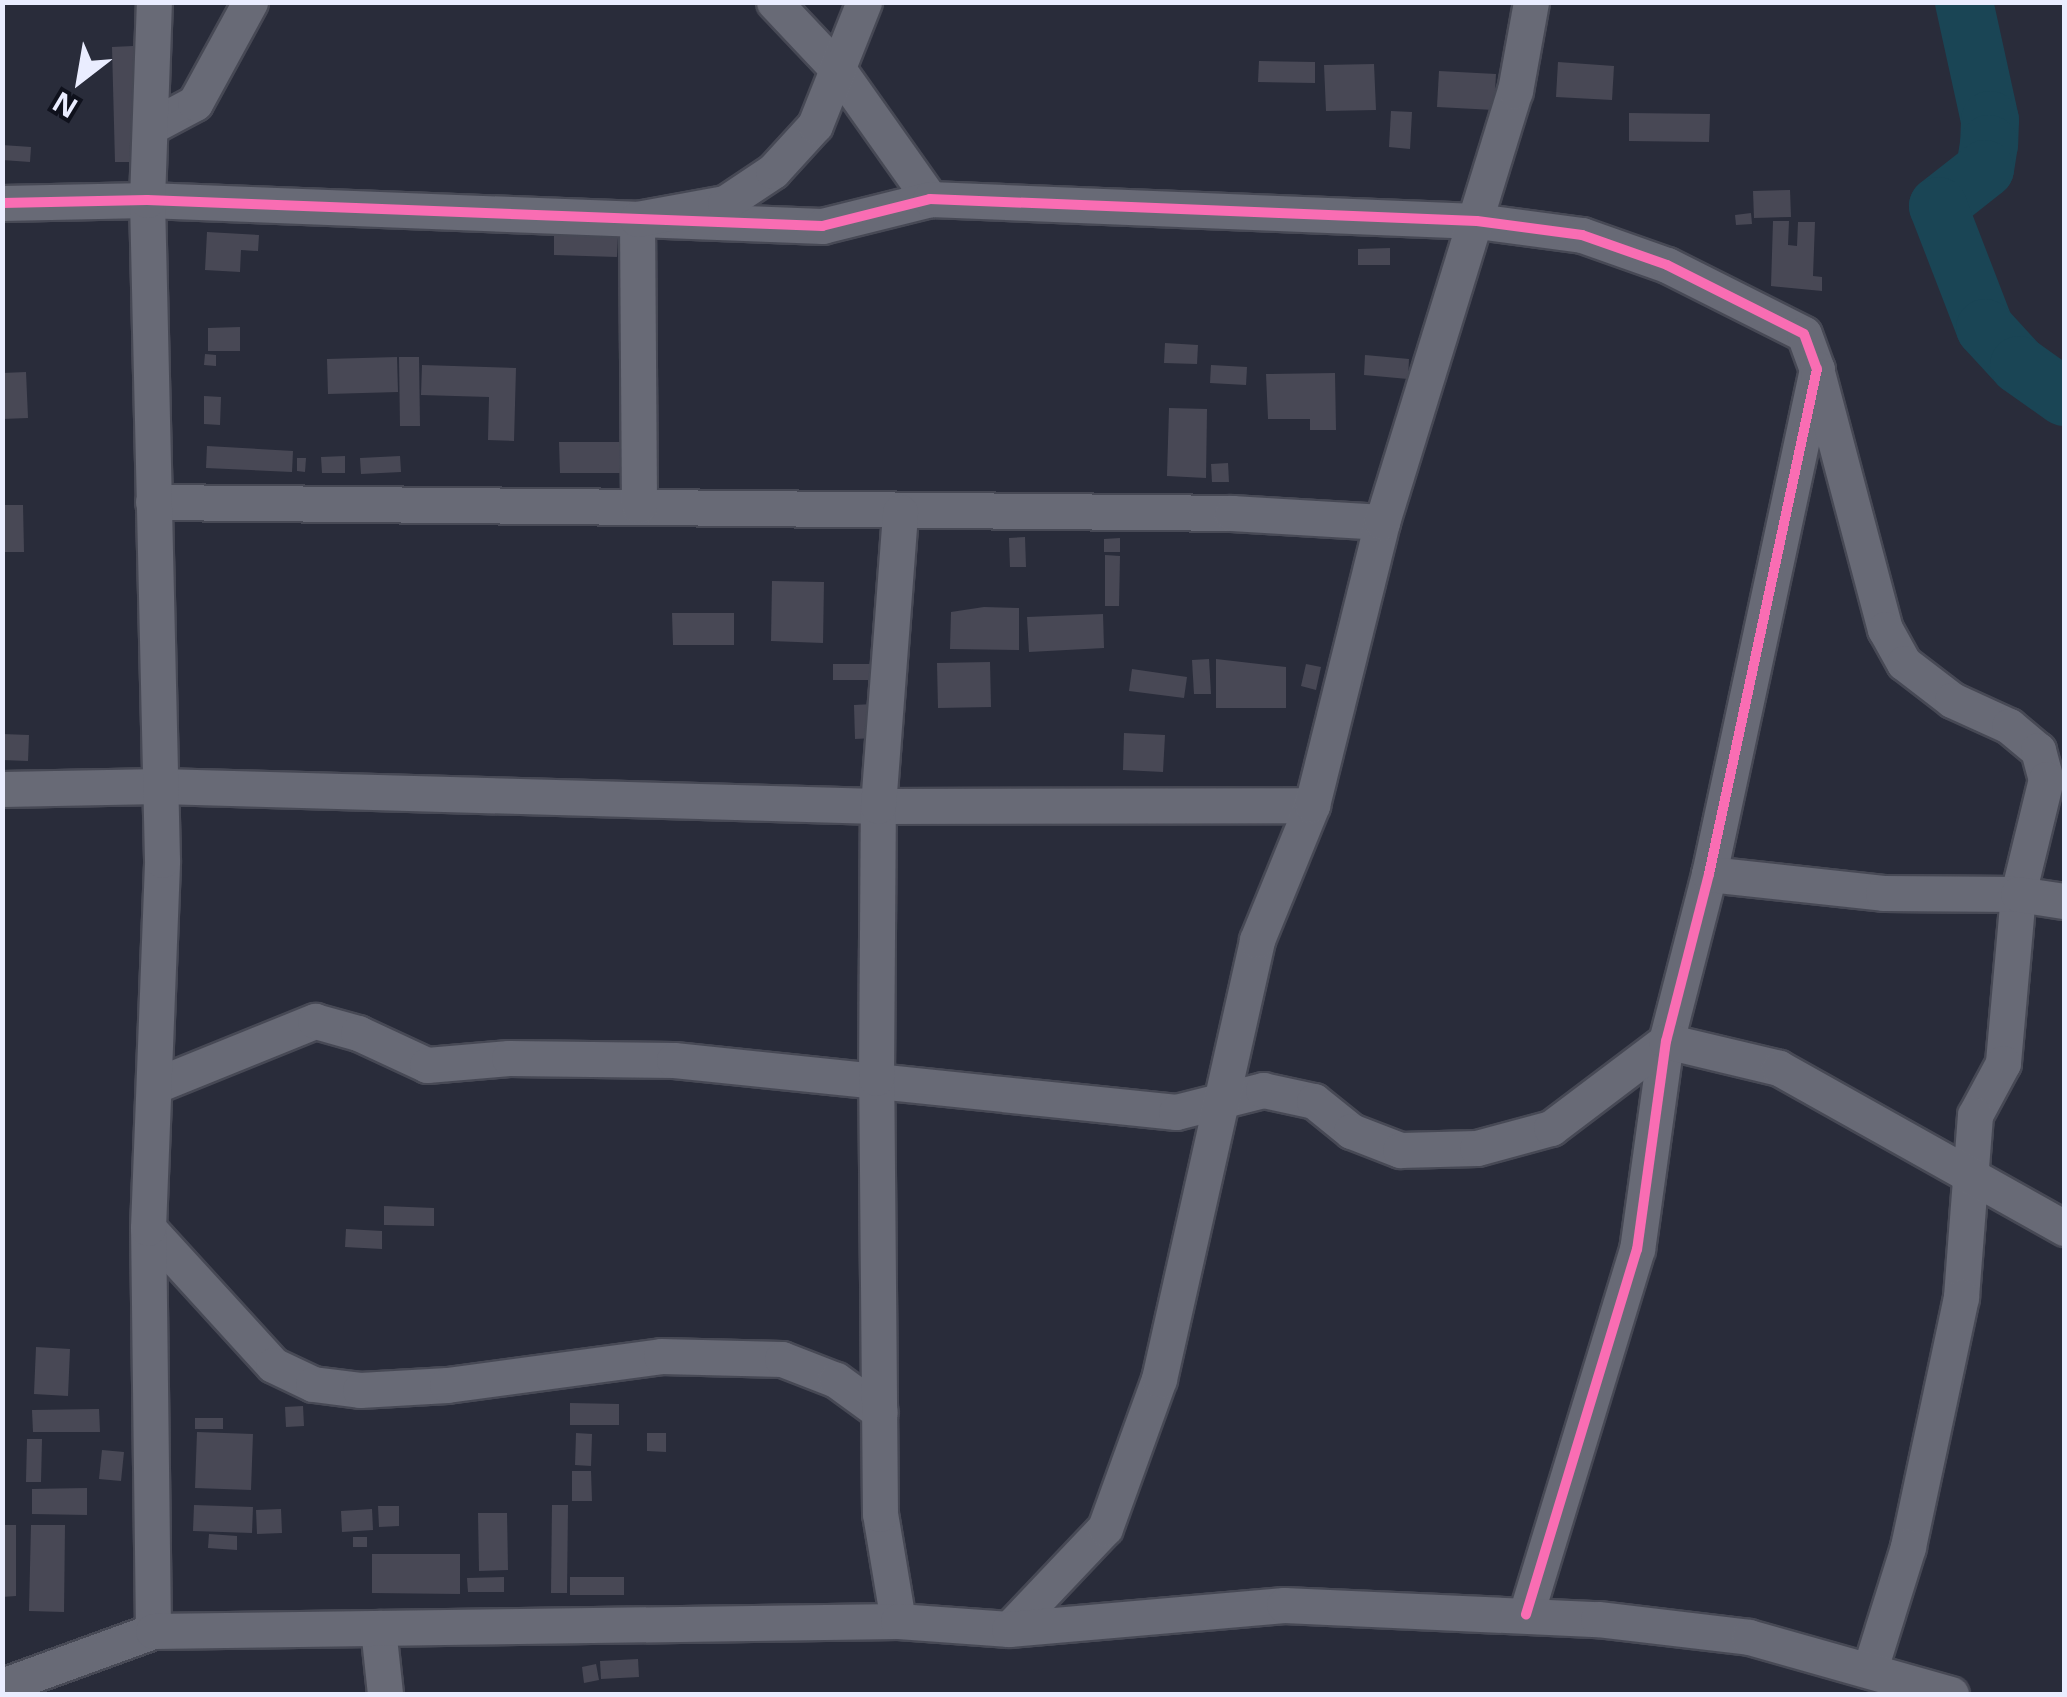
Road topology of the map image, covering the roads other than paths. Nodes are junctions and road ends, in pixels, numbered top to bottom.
1 (154, 2) edge
2 (250, 2) edge
3 (774, 2) edge
4 (864, 2) edge
5 (1532, 2) edge
6 (840, 72) junction
7 (150, 127) junction
8 (930, 198) junction
9 (147, 200) junction
10 (2, 204) edge
11 (637, 219) junction
12 (1478, 221) junction
13 (1816, 369) junction
14 (153, 502) junction
15 (638, 506) junction
16 (900, 512) junction
17 (1382, 522) junction
18 (160, 786) junction
19 (2, 789) edge
20 (1312, 804) junction
21 (878, 806) junction
22 (1710, 874) junction
23 (2018, 894) junction
24 (2064, 901) edge
25 (1666, 1041) junction
26 (876, 1078) junction
27 (154, 1086) junction
28 (1224, 1099) junction
29 (1974, 1180) junction
30 (148, 1228) junction
31 (2064, 1228) edge
32 (880, 1412) junction
33 (1526, 1615) junction
34 (898, 1621) junction
35 (378, 1628) junction
36 (1009, 1628) junction
37 (153, 1632) junction
38 (1870, 1669) junction
39 (2, 1686) edge
40 (385, 1694) edge
41 (1950, 1694) edge

1 - 7 street
2 - 7 street
3 - 6 street
4 - 6 street
5 - 12 street
6 - 8 street
6 - 11 street
7 - 9 street
8 - 11 street
8 - 12 street
9 - 10 street
9 - 11 street
9 - 14 street
11 - 15 street
12 - 13 street
12 - 17 street
13 - 22 street
13 - 23 street
14 - 15 street
14 - 18 street
15 - 16 street
16 - 17 street
16 - 21 street
17 - 20 street
18 - 19 street
18 - 21 street
18 - 27 street
20 - 21 street
20 - 28 street
21 - 26 street
22 - 23 street
22 - 25 street
23 - 24 street
23 - 29 street
25 - 28 street
25 - 29 street
25 - 33 street
26 - 27 street
26 - 28 street
26 - 32 street
27 - 30 street
28 - 36 street
29 - 31 street
29 - 38 street
30 - 32 street
30 - 37 street
32 - 34 street
33 - 36 street
33 - 38 street
34 - 35 street
34 - 36 street
35 - 37 street
35 - 40 street
37 - 39 street
38 - 41 street

